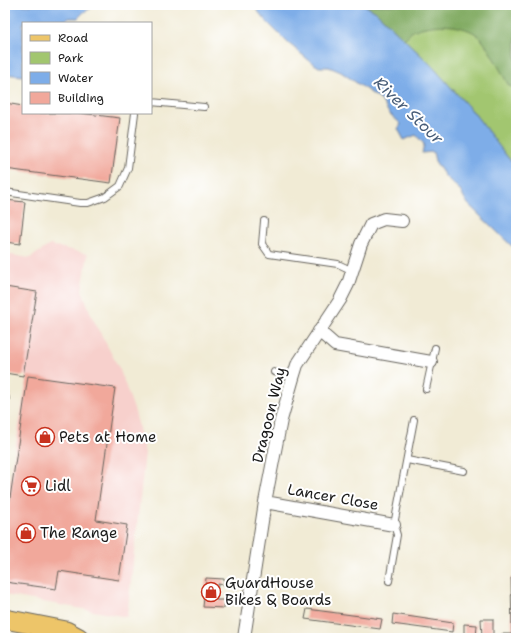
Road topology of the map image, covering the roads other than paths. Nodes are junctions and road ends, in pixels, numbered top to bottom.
1 (152, 102) edge
2 (204, 107) dead end
3 (135, 114) edge
4 (5, 192) edge
5 (264, 221) dead end
6 (402, 221) dead end
7 (353, 271) junction
8 (319, 331) junction
9 (435, 348) dead end
10 (432, 362) junction
11 (274, 372) dead end
12 (293, 378) junction
13 (426, 389) dead end
14 (5, 395) edge
15 (5, 407) edge
16 (414, 420) dead end
17 (407, 460) junction
18 (464, 471) dead end
19 (266, 502) junction
20 (394, 525) junction
21 (389, 581) dead end
22 (5, 619) edge
23 (5, 633) edge
24 (38, 638) edge
25 (79, 638) edge
26 (244, 638) edge

1 - 2 lane
3 - 4 lane
5 - 7 lane
6 - 7 street, Dragoon Way
7 - 8 street, Dragoon Way
8 - 10 street
8 - 12 street, Dragoon Way
9 - 10 lane
10 - 13 lane
11 - 12 lane
12 - 19 street, Dragoon Way
14 - 15 lane
16 - 17 lane
17 - 18 lane
17 - 20 lane
19 - 20 street, Lancer Close
19 - 26 street, Dragoon Way
20 - 21 lane
22 - 25 main road
23 - 24 main road

